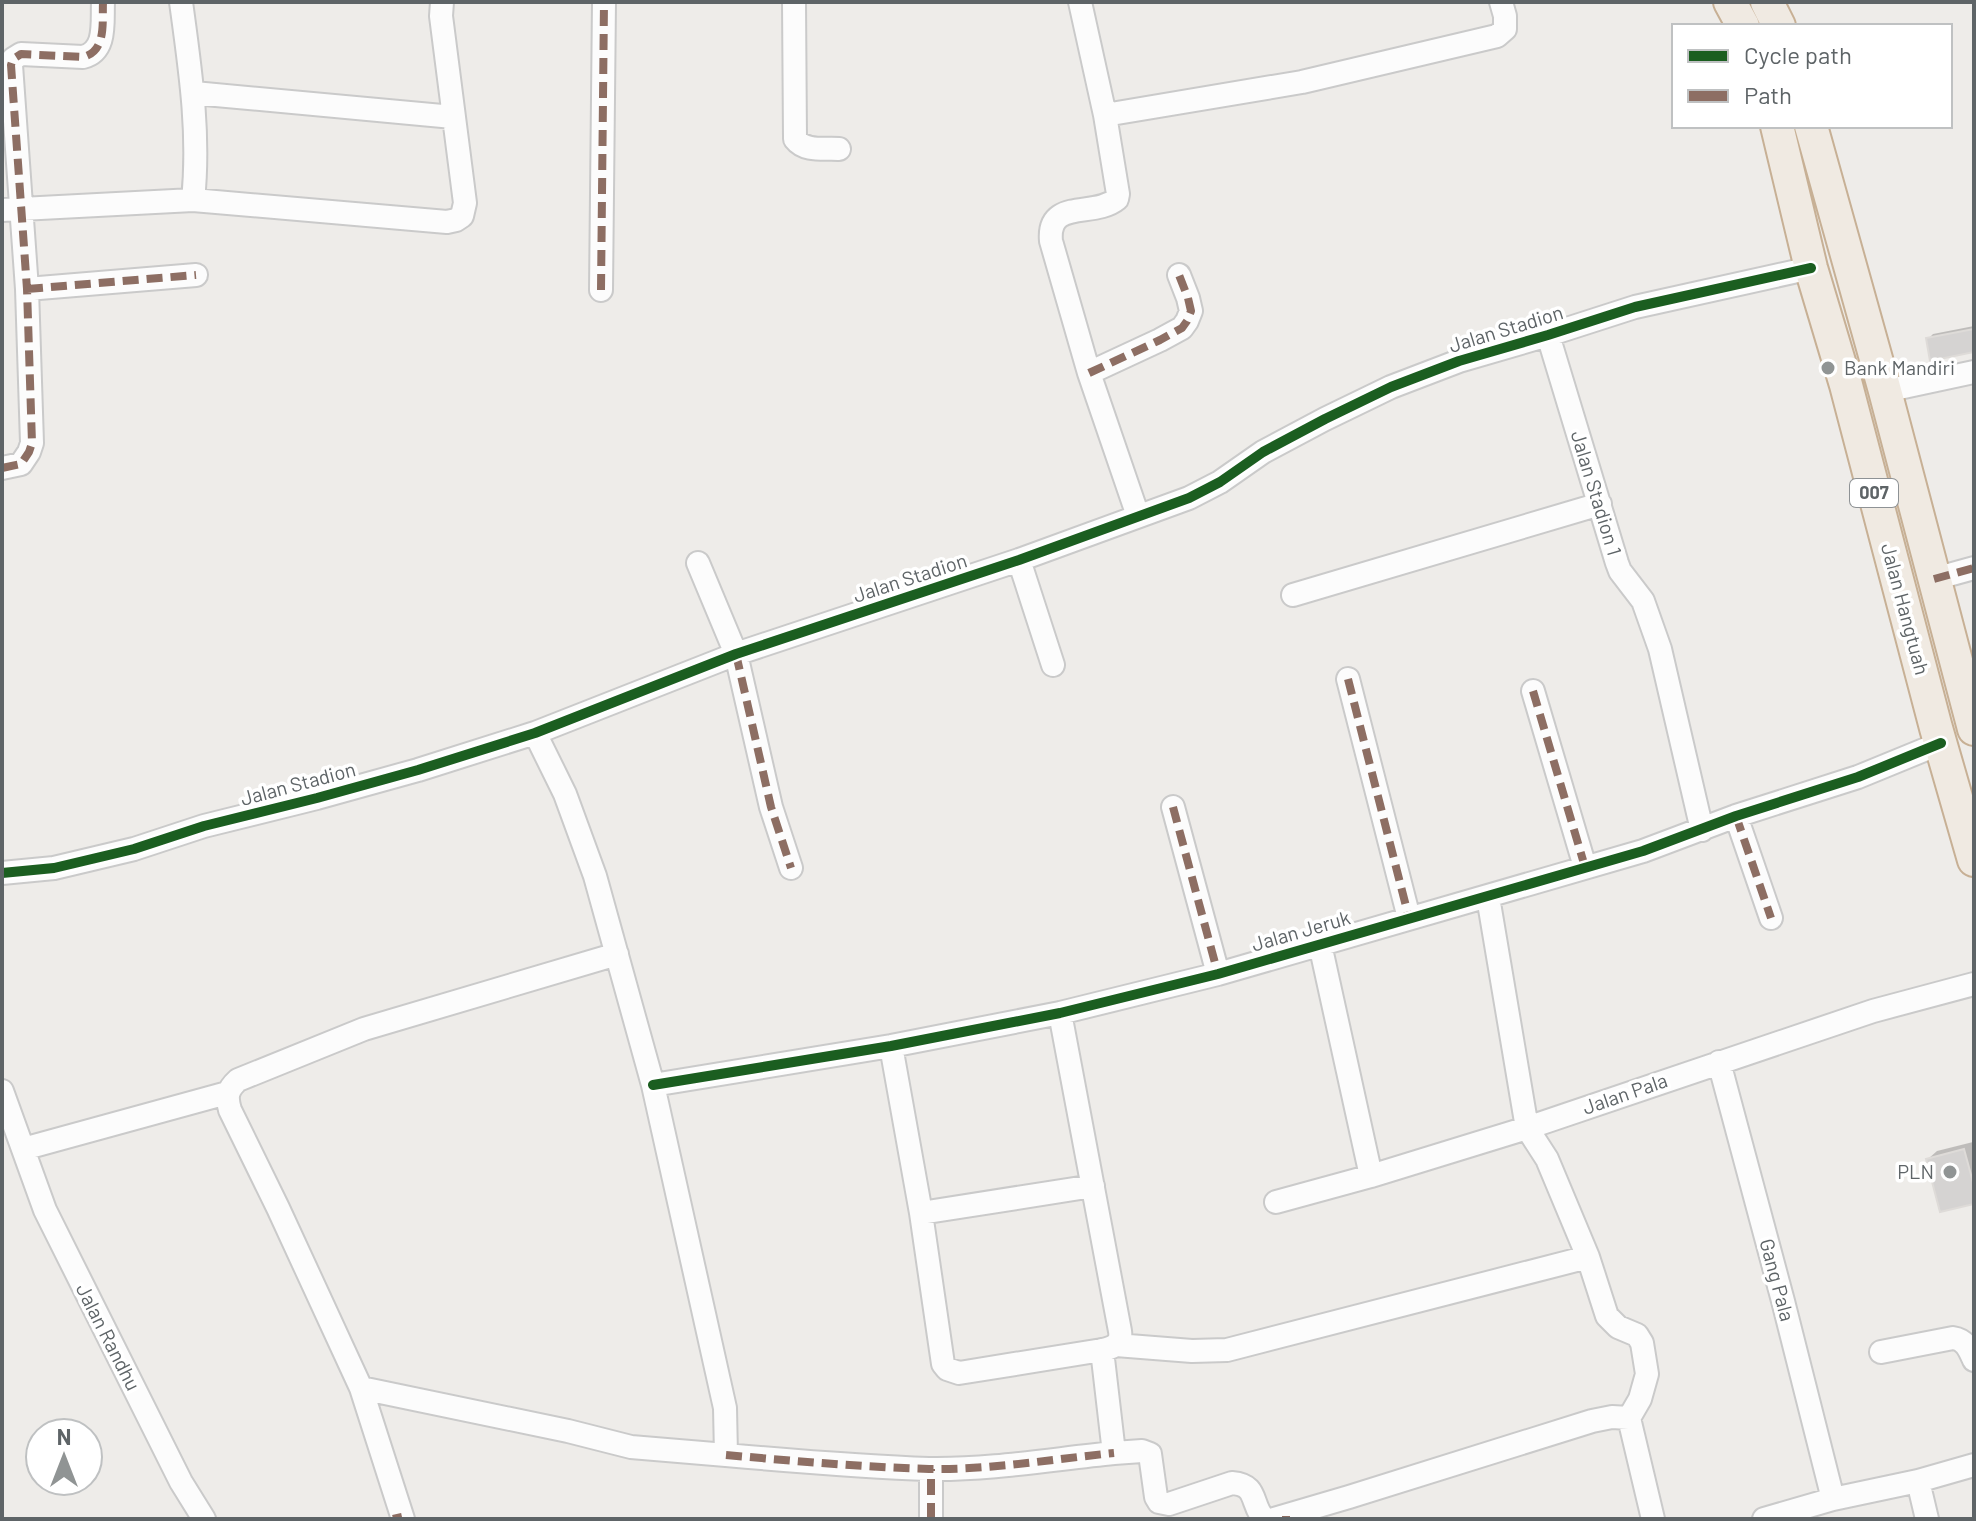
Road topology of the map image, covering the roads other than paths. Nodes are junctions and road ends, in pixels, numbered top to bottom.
1 (103, 2) edge
2 (181, 2) edge
3 (442, 2) edge
4 (604, 2) edge
5 (794, 2) edge
6 (1080, 2) edge
7 (1501, 2) edge
8 (1730, 2) edge
9 (1767, 2) edge
10 (1742, 24) edge
11 (1778, 24) edge
12 (194, 93) junction
13 (1105, 115) junction
14 (453, 117) junction
15 (1777, 128) edge
16 (1812, 128) edge
17 (839, 149) dead end
18 (193, 200) junction
19 (12, 209) edge
20 (1811, 268) junction
21 (196, 275) dead end
22 (1179, 275) dead end
23 (27, 289) junction
24 (601, 290) dead end
25 (1548, 335) junction
26 (1974, 372) edge
27 (1089, 373) junction
28 (1885, 391) junction
29 (2, 468) edge
30 (1600, 504) junction
31 (1138, 516) junction
32 (1019, 560) junction
33 (698, 563) dead end
34 (1974, 568) edge
35 (1934, 579) junction
36 (1293, 595) dead end
37 (736, 654) junction
38 (1053, 665) dead end
39 (1348, 679) dead end
40 (1533, 691) dead end
41 (1974, 729) edge
42 (535, 733) junction
43 (1941, 743) junction
44 (1173, 807) dead end
45 (1736, 816) junction
46 (1702, 830) junction
47 (1974, 860) edge
48 (1585, 867) junction
49 (791, 868) dead end
50 (2, 873) edge
51 (1488, 897) junction
52 (1409, 918) junction
53 (1771, 918) dead end
54 (1320, 944) junction
55 (617, 954) junction
56 (1218, 974) junction
57 (1974, 984) edge
58 (1060, 1013) junction
59 (891, 1046) junction
60 (1719, 1062) junction
61 (653, 1085) junction
62 (2, 1091) edge
63 (227, 1093) junction
64 (1527, 1128) junction
65 (23, 1149) junction
66 (1371, 1176) junction
67 (1093, 1186) junction
68 (1276, 1202) dead end
69 (921, 1213) junction
70 (1588, 1257) junction
71 (1109, 1347) junction
72 (1881, 1352) dead end
73 (1974, 1360) edge
74 (361, 1388) junction
75 (1629, 1418) junction
76 (1114, 1453) junction
77 (726, 1455) junction
78 (1974, 1465) edge
79 (931, 1469) junction
80 (1918, 1481) junction
81 (1833, 1499) junction
82 (399, 1518) edge
83 (1278, 1518) edge
84 (204, 1519) edge
85 (931, 1519) edge
86 (1653, 1519) edge
87 (1764, 1519) edge
88 (1927, 1519) edge

1 - 19 street
2 - 12 street
3 - 14 street
4 - 24 street
5 - 17 street
6 - 13 street
7 - 13 street
8 - 10 highway
9 - 11 highway
12 - 14 street
12 - 18 street
13 - 27 street
14 - 18 street
15 - 20 highway, Jalan Hangtuah / 007
16 - 28 highway, Jalan Hangtuah / 007
18 - 19 street
19 - 23 street
20 - 25 street, Jalan Stadion
20 - 43 highway, Jalan Hangtuah / 007
21 - 23 street
22 - 27 street
23 - 29 street
25 - 30 street, Jalan Stadion 1
25 - 31 street, Jalan Stadion
26 - 28 street
27 - 31 street
28 - 35 highway, Jalan Hangtuah / 007
30 - 36 street
30 - 46 street, Jalan Stadion 1
31 - 32 street, Jalan Stadion
32 - 37 street, Jalan Stadion
32 - 38 street
33 - 37 street
34 - 35 street
35 - 41 highway, Jalan Hangtuah / 007
37 - 42 street, Jalan Stadion
37 - 49 street
39 - 52 street
40 - 48 street
42 - 50 street, Jalan Stadion
42 - 55 street
43 - 45 street, Jalan Jeruk
43 - 47 highway, Jalan Hangtuah / 007
44 - 56 street
45 - 46 street, Jalan Jeruk
45 - 53 street
46 - 48 street, Jalan Jeruk
48 - 51 street, Jalan Jeruk
51 - 52 street, Jalan Jeruk
51 - 64 street
52 - 54 street, Jalan Jeruk
54 - 56 street, Jalan Jeruk
54 - 66 street
55 - 61 street
55 - 63 street
56 - 58 street, Jalan Jeruk
57 - 60 street, Jalan Pala
58 - 59 street, Jalan Jeruk
58 - 67 street
59 - 61 street, Jalan Jeruk
59 - 69 street
60 - 64 street, Jalan Pala
60 - 81 street, Gang Pala
61 - 77 street
62 - 65 street, Jalan Randhu
63 - 65 street
63 - 74 street
64 - 66 street, Jalan Pala
64 - 70 street
65 - 84 street, Jalan Randhu
66 - 68 street, Jalan Pala
67 - 69 street
67 - 71 street
69 - 71 street
70 - 71 street
70 - 75 street
71 - 76 street
72 - 73 street
74 - 77 street
74 - 82 street
75 - 83 street
75 - 86 street
76 - 79 street
76 - 83 street
77 - 79 street
78 - 80 street
79 - 85 street
80 - 81 street
80 - 88 street
81 - 87 street

